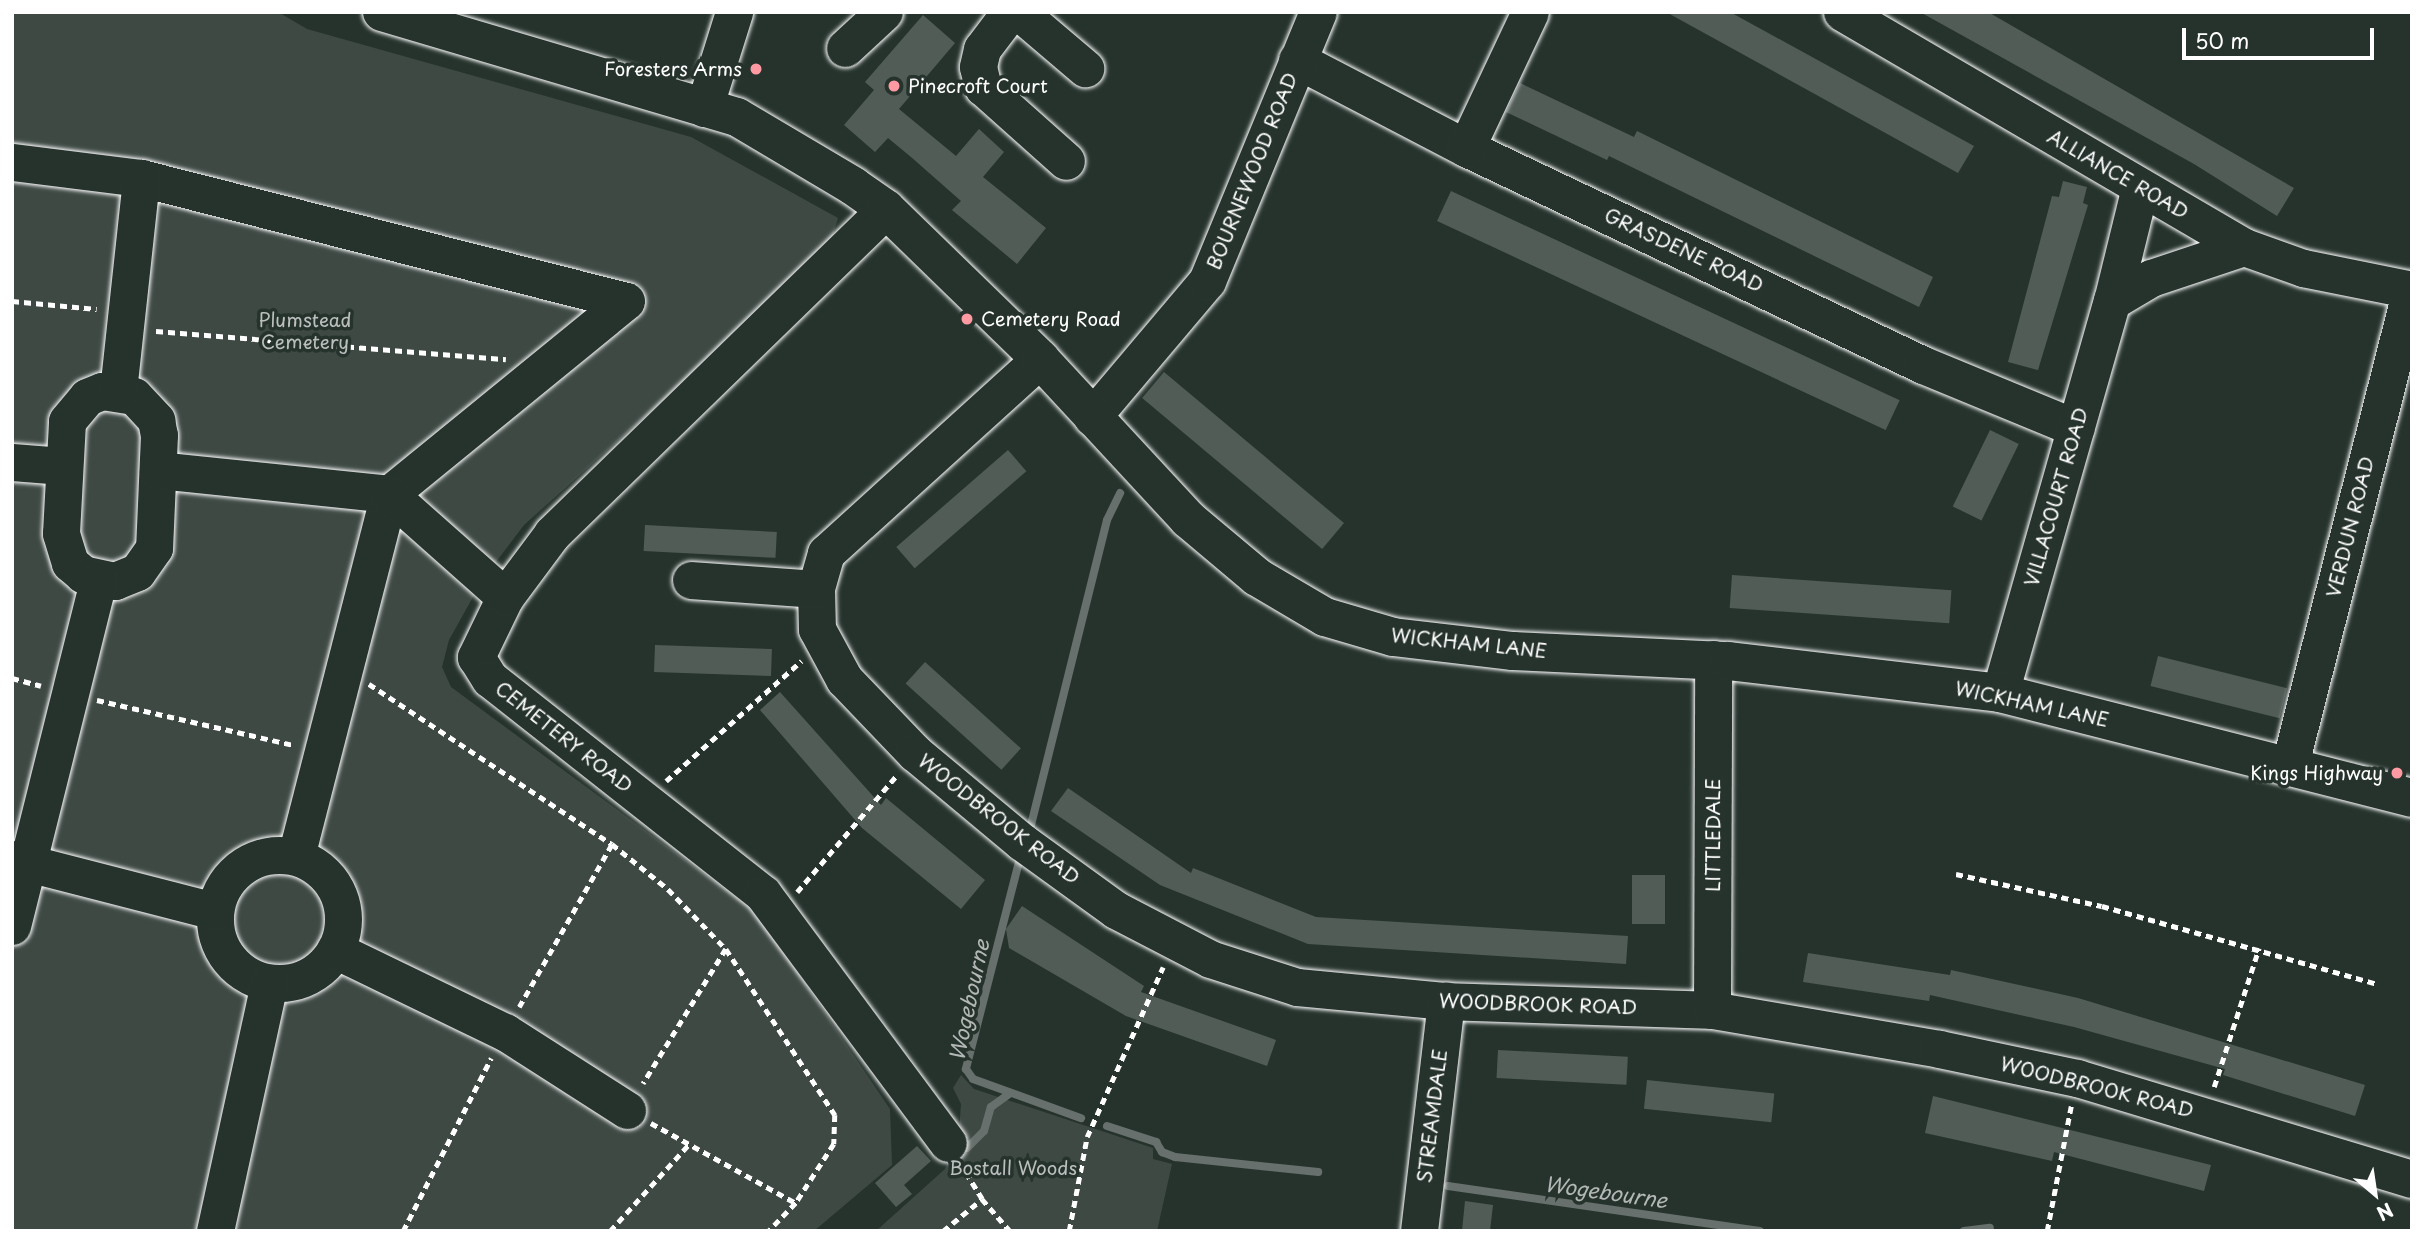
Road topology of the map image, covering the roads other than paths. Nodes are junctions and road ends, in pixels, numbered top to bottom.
1 (382, 12) edge
2 (734, 12) edge
3 (884, 12) edge
4 (1010, 12) edge
5 (1019, 12) edge
6 (1318, 12) edge
7 (1530, 12) edge
8 (1842, 12) edge
9 (845, 48) dead end
10 (1297, 60) junction
11 (1085, 68) dead end
12 (704, 108) junction
13 (1466, 148) junction
14 (1066, 161) dead end
15 (12, 162) edge
16 (141, 178) junction
17 (2140, 187) junction
18 (886, 209) junction
19 (2244, 247) junction
20 (2412, 290) edge
21 (2112, 301) junction
22 (1040, 359) junction
23 (118, 391) junction
24 (1092, 417) junction
25 (2076, 428) junction
26 (12, 462) edge
27 (63, 466) junction
28 (158, 470) junction
29 (389, 495) junction
30 (98, 580) junction
31 (691, 580) dead end
32 (816, 589) junction
33 (505, 597) junction
34 (1713, 659) junction
35 (2000, 693) junction
36 (2290, 764) junction
37 (2412, 798) edge
38 (296, 856) junction
39 (20, 861) edge
40 (214, 911) junction
41 (12, 926) edge
42 (335, 950) junction
43 (269, 983) junction
44 (1446, 1001) junction
45 (1712, 1010) junction
46 (627, 1110) road end
47 (948, 1143) road end
48 (2412, 1180) edge
49 (215, 1231) edge
50 (1419, 1231) edge

1 - 12 main road, WICKHAM LANE
2 - 12 street
3 - 9 street
4 - 14 street
5 - 11 street
6 - 10 street, BOURNEWOOD ROAD
7 - 13 street
8 - 17 street, ALLIANCE ROAD
10 - 13 street, GRASDENE ROAD
10 - 24 street, BOURNEWOOD ROAD
12 - 18 main road, WICKHAM LANE
13 - 25 street, GRASDENE ROAD
15 - 16 street
16 - 23 street
16 - 29 street
17 - 19 street, ALLIANCE ROAD
17 - 21 street, VILLACOURT ROAD
18 - 22 main road, WICKHAM LANE
18 - 33 street, CEMETERY ROAD
19 - 20 street, ALLIANCE ROAD
19 - 21 street
20 - 36 street, VERDUN ROAD
21 - 25 street, VILLACOURT ROAD
22 - 24 main road, WICKHAM LANE
22 - 32 street, WOODBROOK ROAD
23 - 27 street
23 - 28 street
24 - 34 main road, WICKHAM LANE
25 - 35 street, VILLACOURT ROAD
26 - 27 street
27 - 30 street
28 - 29 street
28 - 30 street
29 - 33 street
29 - 38 street
30 - 39 street
31 - 32 street
32 - 44 street, WOODBROOK ROAD
33 - 47 street, CEMETERY ROAD
34 - 35 main road, WICKHAM LANE
34 - 45 street, LITTLEDALE
35 - 36 main road, WICKHAM LANE
36 - 37 main road, WICKHAM LANE
38 - 40 street
38 - 42 street
39 - 40 street
39 - 41 street
40 - 43 street
42 - 43 street
42 - 46 street
43 - 49 street
44 - 45 street, WOODBROOK ROAD
44 - 50 street, STREAMDALE
45 - 48 street, WOODBROOK ROAD

